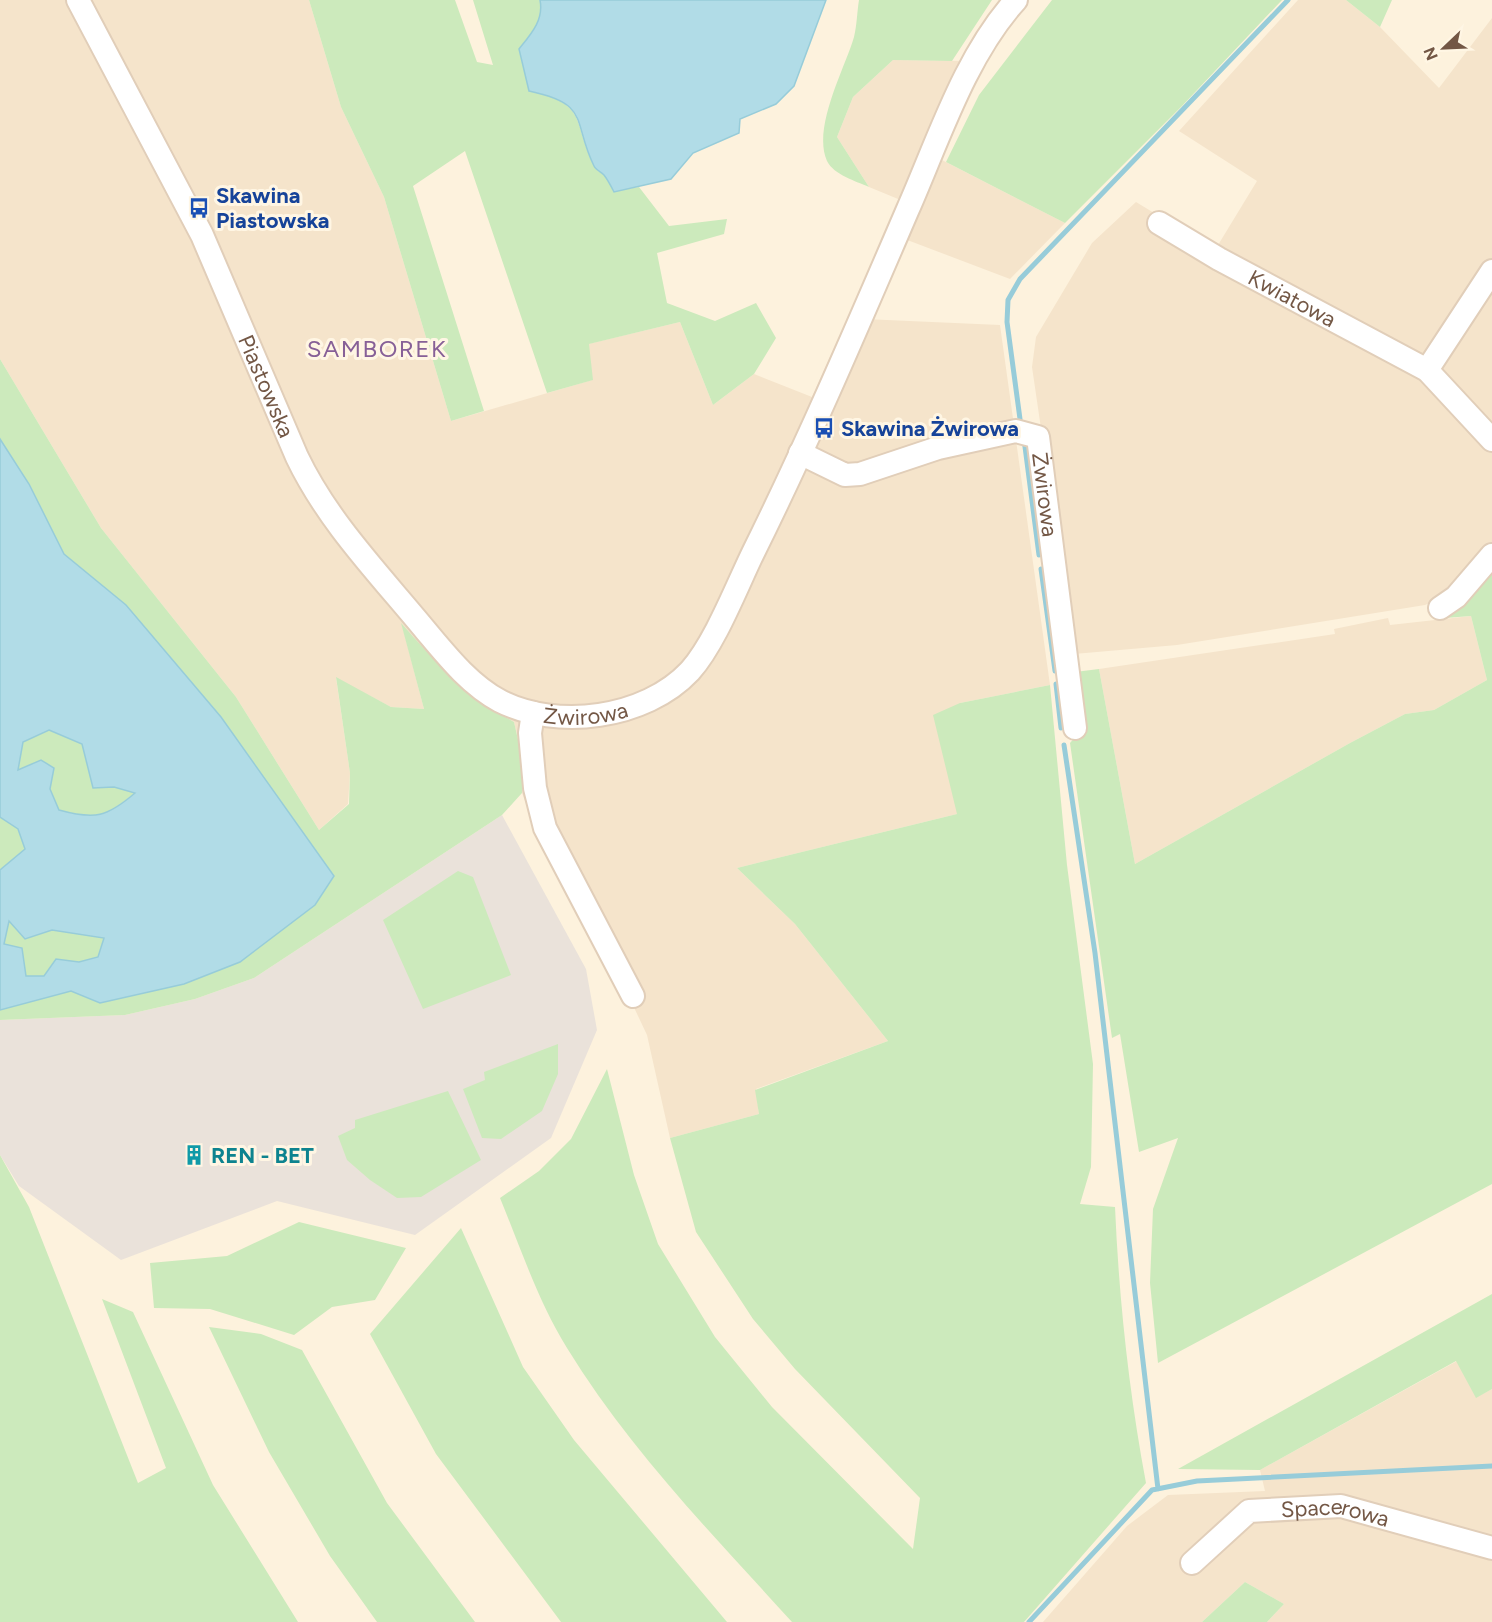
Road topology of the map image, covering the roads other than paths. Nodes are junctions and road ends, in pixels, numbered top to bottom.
1 (78, 0) edge
2 (1016, 0) edge
3 (1158, 223) dead end
4 (1492, 272) edge
5 (1427, 370) junction
6 (1492, 440) edge
7 (800, 453) junction
8 (1492, 555) edge
9 (1440, 608) dead end
10 (533, 712) junction
11 (1075, 728) dead end
12 (633, 996) dead end
13 (1492, 1548) edge
14 (1192, 1563) dead end

1 - 10 street, Piastowska
2 - 7 street, Żwirowa
3 - 5 street, Kwiatowa
4 - 5 street
5 - 6 street, Kwiatowa
7 - 10 street, Żwirowa
7 - 11 street, Żwirowa
8 - 9 street
10 - 12 street, Żwirowa
13 - 14 street, Spacerowa

